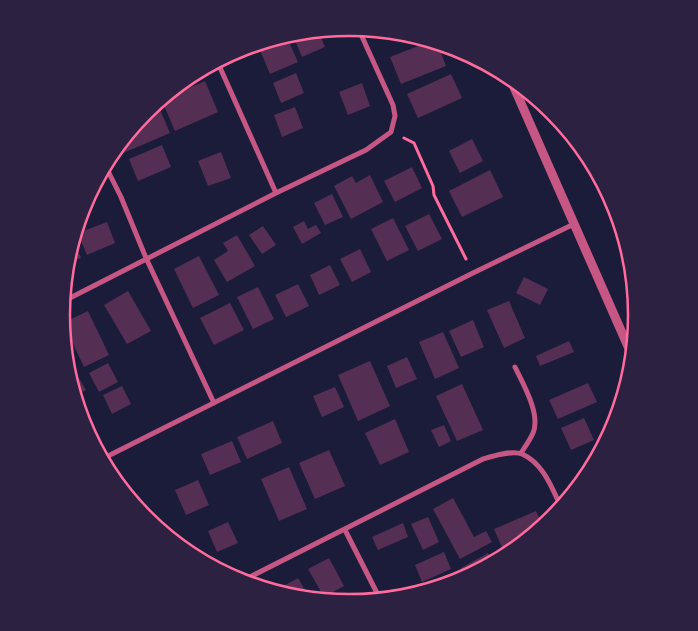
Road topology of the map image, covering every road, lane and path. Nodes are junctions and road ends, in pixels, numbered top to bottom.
1 (362, 37) edge
2 (220, 68) edge
3 (516, 92) edge
4 (391, 132) junction
5 (109, 173) edge
6 (276, 193) junction
7 (574, 224) junction
8 (146, 258) junction
9 (473, 273) junction
10 (70, 298) edge
11 (627, 345) edge
12 (515, 367) dead end
13 (214, 403) junction
14 (521, 453) junction
15 (108, 456) edge
16 (558, 501) edge
17 (345, 530) junction
18 (251, 577) edge
19 (376, 593) edge

1 - 4 street
2 - 6 street
3 - 7 street
4 - 6 street
4 - 9 path
5 - 8 street
6 - 8 street
7 - 9 street
7 - 11 street
8 - 10 street
8 - 13 street
9 - 13 street
12 - 14 street
13 - 15 street
14 - 16 street
14 - 17 street
17 - 18 street
17 - 19 street

